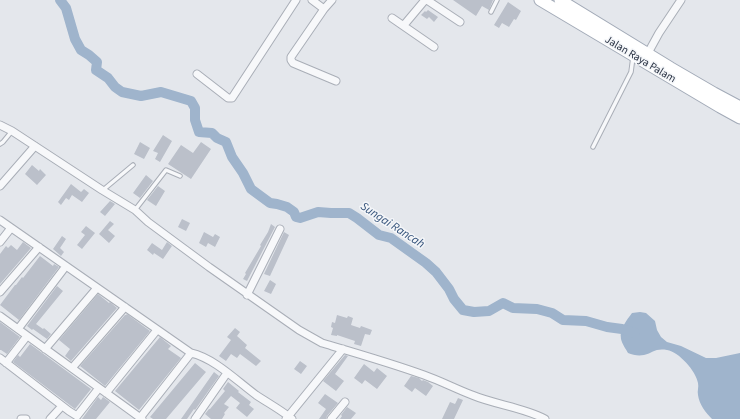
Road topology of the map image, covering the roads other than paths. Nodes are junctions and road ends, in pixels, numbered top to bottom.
1 (296, 0) edge
2 (312, 0) edge
3 (332, 0) edge
4 (426, 0) edge
5 (497, 0) edge
6 (540, 0) edge
7 (560, 0) edge
8 (681, 0) edge
9 (324, 9) junction
10 (491, 12) dead end
11 (392, 18) dead end
12 (460, 22) dead end
13 (404, 25) junction
14 (434, 47) dead end
15 (648, 53) junction
16 (633, 56) junction
17 (197, 74) dead end
18 (336, 81) dead end
19 (740, 107) edge
20 (740, 118) edge
21 (0, 125) edge
22 (12, 131) junction
23 (0, 144) edge
24 (35, 146) junction
25 (593, 147) dead end
26 (134, 165) dead end
27 (180, 176) dead end
28 (0, 186) edge
29 (102, 190) junction
30 (135, 210) junction
31 (0, 220) edge
32 (11, 228) junction
33 (280, 229) dead end
34 (0, 242) edge
35 (39, 247) junction
36 (66, 266) junction
37 (97, 288) junction
38 (0, 292) edge
39 (247, 295) junction
40 (125, 307) junction
41 (0, 316) edge
42 (18, 329) junction
43 (157, 330) junction
44 (27, 336) junction
45 (45, 349) junction
46 (343, 349) junction
47 (191, 354) junction
48 (0, 358) edge
49 (6, 363) junction
50 (72, 368) junction
51 (227, 373) junction
52 (99, 388) junction
53 (106, 393) junction
54 (345, 402) dead end
55 (62, 406) junction
56 (77, 418) edge
57 (141, 418) edge
58 (199, 418) edge
59 (289, 418) edge
60 (21, 419) edge
61 (26, 419) edge
62 (50, 419) edge
63 (332, 419) edge
64 (545, 419) edge

1 - 17 street
2 - 9 street
3 - 9 street
4 - 12 street
4 - 13 street
5 - 10 lane
6 - 16 main road, Jalan Raya Palam
7 - 15 main road, Jalan Raya Palam
8 - 15 street
9 - 18 street
11 - 13 street
13 - 14 street
15 - 19 main road, Jalan Raya Palam
16 - 20 main road, Jalan Raya Palam
16 - 25 lane
21 - 22 street
22 - 23 lane
22 - 24 street
24 - 28 street
24 - 29 street
26 - 29 lane
27 - 30 lane
29 - 30 street
30 - 39 street
31 - 32 street
32 - 34 street
32 - 35 street
33 - 39 street
35 - 36 street
35 - 38 street
36 - 37 street
36 - 42 street
37 - 40 street
37 - 45 street
39 - 46 street
40 - 43 street
40 - 50 street
41 - 42 street
42 - 44 street
43 - 47 street
43 - 53 street
44 - 45 street
44 - 49 street
45 - 50 street
46 - 59 street
46 - 64 street
47 - 51 street
47 - 57 street
48 - 49 street
49 - 55 street
50 - 52 street
51 - 58 street
51 - 59 street
52 - 53 street
52 - 56 street
53 - 57 street
54 - 63 street
55 - 56 street
55 - 62 street
60 - 61 street

